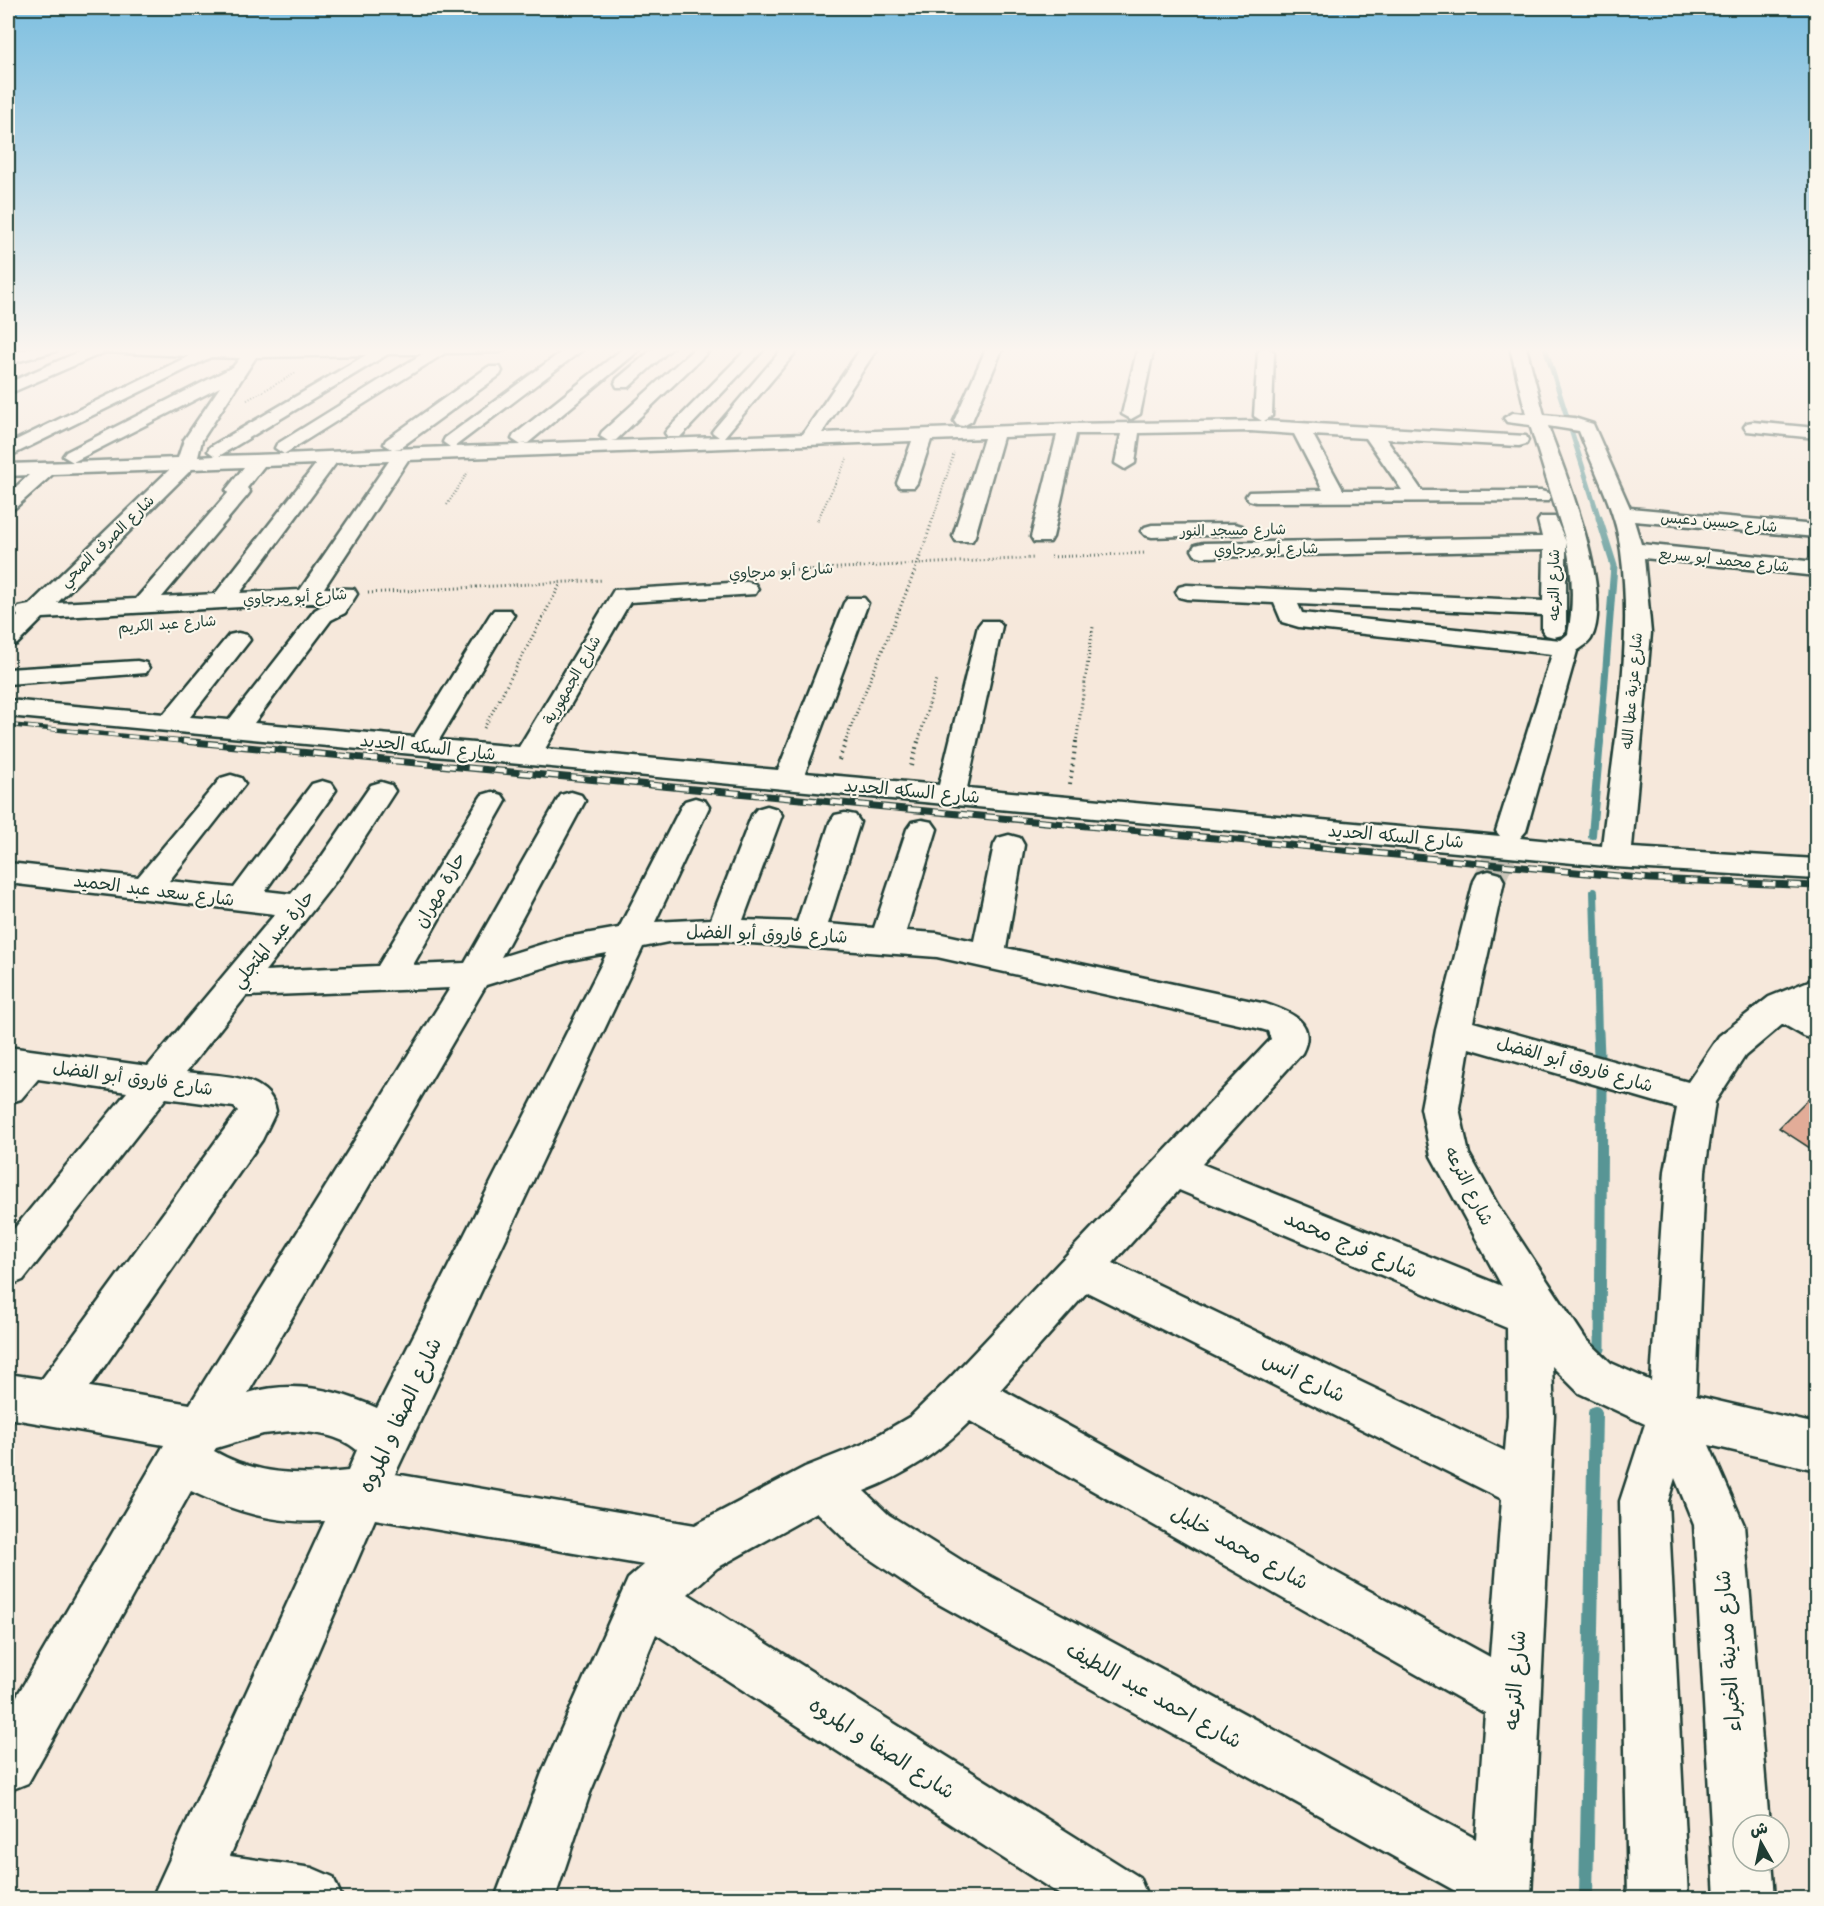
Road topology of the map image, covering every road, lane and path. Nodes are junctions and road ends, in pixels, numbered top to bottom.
1 (39, 436) edge
2 (112, 436) edge
3 (198, 436) edge
4 (242, 436) edge
5 (303, 436) edge
6 (414, 436) edge
7 (461, 436) edge
8 (490, 436) edge
9 (525, 436) edge
10 (546, 436) edge
11 (737, 436) edge
12 (845, 436) edge
13 (881, 436) edge
14 (923, 436) edge
15 (958, 436) edge
16 (994, 436) edge
17 (1066, 436) edge
18 (1129, 436) edge
19 (1305, 436) edge
20 (1375, 436) edge
21 (1412, 436) edge
22 (1420, 436) edge
23 (1533, 436) edge
24 (1553, 436) edge
25 (1590, 436) edge
26 (857, 437) junction
27 (521, 439) junction
28 (452, 442) junction
29 (479, 446) junction
30 (1523, 447) junction
31 (284, 448) junction
32 (332, 448) junction
33 (398, 449) junction
34 (8, 451) edge
35 (217, 451) junction
36 (73, 456) junction
37 (187, 458) junction
38 (8, 459) edge
39 (258, 460) junction
40 (1125, 463) dead end
41 (8, 470) edge
42 (46, 470) junction
43 (907, 483) dead end
44 (1256, 496) dead end
45 (1337, 497) junction
46 (1416, 497) junction
47 (8, 504) edge
48 (447, 505) dead end
49 (1622, 514) junction
50 (817, 521) dead end
51 (1152, 531) dead end
52 (1816, 531) edge
53 (964, 536) dead end
54 (1042, 537) dead end
55 (1555, 543) junction
56 (1492, 544) junction
57 (1203, 550) joint
58 (1632, 550) junction
59 (1050, 557) dead end
60 (1038, 558) dead end
61 (919, 563) junction
62 (1816, 569) edge
63 (764, 572) dead end
64 (561, 583) junction
65 (747, 589) dead end
66 (612, 592) junction
67 (1187, 592) dead end
68 (346, 594) joint
69 (1284, 596) junction
70 (222, 601) junction
71 (856, 603) dead end
72 (142, 606) junction
73 (315, 606) junction
74 (1553, 608) junction
75 (35, 612) junction
76 (502, 615) dead end
77 (990, 626) dead end
78 (1093, 627) dead end
79 (8, 631) edge
80 (238, 640) dead end
81 (1566, 648) junction
82 (8, 677) edge
83 (936, 680) dead end
84 (8, 708) edge
85 (97, 716) junction
86 (171, 723) junction
87 (236, 729) junction
88 (422, 746) junction
89 (472, 751) junction
90 (527, 757) junction
91 (788, 780) junction
92 (831, 783) junction
93 (231, 784) dead end
94 (322, 790) dead end
95 (904, 790) junction
96 (381, 791) dead end
97 (951, 794) junction
98 (492, 801) dead end
99 (571, 801) dead end
100 (1066, 805) junction
101 (695, 807) dead end
102 (767, 815) dead end
103 (845, 822) dead end
104 (922, 829) dead end
105 (1511, 831) tunnel mouth
106 (1009, 845) dead end
107 (1616, 857) junction
108 (1816, 868) edge
109 (8, 873) edge
110 (1489, 881) tunnel mouth
111 (145, 889) junction
112 (242, 900) junction
113 (300, 906) junction
114 (723, 930) junction
115 (809, 934) junction
116 (631, 937) junction
117 (887, 939) junction
118 (988, 954) junction
119 (475, 975) junction
120 (388, 979) junction
121 (237, 984) junction
122 (1816, 990) edge
123 (1781, 1006) junction
124 (1816, 1027) edge
125 (1454, 1030) junction
126 (15, 1071) edge
127 (157, 1081) junction
128 (1697, 1099) junction
129 (1173, 1170) junction
130 (8, 1267) edge
131 (1081, 1268) junction
132 (1539, 1321) junction
133 (966, 1395) junction
134 (8, 1396) edge
135 (52, 1403) junction
136 (1672, 1413) junction
137 (385, 1442) junction
138 (193, 1444) junction
139 (1816, 1447) edge
140 (822, 1484) junction
141 (1527, 1486) junction
142 (363, 1493) junction
143 (699, 1550) junction
144 (646, 1597) junction
145 (1514, 1699) junction
146 (8, 1763) edge
147 (186, 1889) edge
148 (1501, 1892) edge
149 (312, 1899) edge
150 (525, 1899) edge
151 (1118, 1899) edge
152 (1658, 1899) edge
153 (1745, 1899) edge

1 - 34 street
2 - 36 street
3 - 37 street, شارع الصرف الصحي
4 - 35 street
5 - 31 street
6 - 33 street
7 - 28 street
8 - 29 street
9 - 27 street
10 - 27 street
11 - 29 street
12 - 26 street
13 - 26 street
14 - 43 street
15 - 61 path
16 - 53 street
17 - 54 street
18 - 40 street
19 - 45 street
20 - 46 street
21 - 30 street
22 - 30 street
23 - 30 street
24 - 81 street, شارع الترعه
25 - 49 street, شارع عزبة عطا الله
26 - 50 path
27 - 29 street
28 - 29 street
28 - 33 street
29 - 33 street
29 - 48 path
30 - 46 street
30 - 55 street, شارع الترعه
31 - 32 street
31 - 35 street
32 - 33 street
32 - 39 street
32 - 70 street
33 - 73 street
35 - 37 street
36 - 37 street
36 - 38 street
37 - 39 street
37 - 42 street
37 - 75 street, شارع الصرف الصحي
39 - 72 street
41 - 42 street
42 - 47 street
44 - 45 street
45 - 46 street
49 - 52 street, شارع حسين دعبس
49 - 58 street, شارع عزبة عطا الله
51 - 56 street, شارع مسجد النور
55 - 56 street, شارع أبو مرجاوي
55 - 74 street, شارع الترعه
56 - 57 street, شارع أبو مرجاوي
57 - 59 path, شارع أبو مرجاوي
58 - 62 street, شارع محمد ابو سريع
58 - 107 street, شارع عزبة عطا الله
60 - 61 path, شارع أبو مرجاوي
61 - 63 path, شارع أبو مرجاوي
61 - 92 path
64 - 66 path, شارع أبو مرجاوي
64 - 68 path, شارع أبو مرجاوي
64 - 89 path
65 - 66 street
66 - 90 street, شارع الجمهورية
67 - 69 street
68 - 73 street
69 - 74 street
69 - 81 street
70 - 72 street, شارع أبو مرجاوي
70 - 73 street, شارع أبو مرجاوي
71 - 91 street
72 - 75 street, شارع أبو مرجاوي
73 - 79 street, شارع عبد الكريم
73 - 87 street
74 - 81 street, شارع الترعه
75 - 79 street, شارع أبو مرجاوي
76 - 88 street
77 - 97 street
78 - 100 path
80 - 86 street
81 - 105 street, شارع الترعه
82 - 85 street
83 - 95 path
84 - 85 street, شارع السكه الحديد
85 - 86 street, شارع السكه الحديد
86 - 87 street, شارع السكه الحديد
87 - 88 street, شارع السكه الحديد
88 - 89 street, شارع السكه الحديد
89 - 90 street, شارع السكه الحديد
90 - 91 street, شارع السكه الحديد
91 - 92 street, شارع السكه الحديد
92 - 95 street, شارع السكه الحديد
93 - 111 street
94 - 112 street
95 - 97 street, شارع السكه الحديد
96 - 113 street, حارة عبد المتجلي
97 - 100 street, شارع السكه الحديد
98 - 120 street, حارة مهران
99 - 119 street
100 - 107 street, شارع السكه الحديد
101 - 116 street, شارع الصفا و المروه
102 - 114 street
103 - 115 street
104 - 117 street
106 - 118 street
107 - 108 street, شارع السكه الحديد
109 - 111 street, شارع سعد عبد الحميد
110 - 125 street, شارع الترعه
111 - 112 street, شارع سعد عبد الحميد
112 - 113 street, شارع سعد عبد الحميد
113 - 121 street, حارة عبد المتجلي
114 - 115 street, شارع فاروق أبو الفضل
114 - 116 street, شارع فاروق أبو الفضل
115 - 117 street, شارع فاروق أبو الفضل
116 - 119 street, شارع فاروق أبو الفضل
116 - 137 street, شارع الصفا و المروه
117 - 118 street, شارع فاروق أبو الفضل
118 - 129 street, شارع فاروق أبو الفضل
119 - 120 street, شارع فاروق أبو الفضل
119 - 138 street
120 - 121 street, شارع فاروق أبو الفضل
121 - 127 street, حارة عبد المتجلي
122 - 123 street, شارع مدينة الخبراء
123 - 124 street
123 - 128 street, شارع مدينة الخبراء
125 - 128 street, شارع فاروق أبو الفضل
125 - 132 street, شارع الترعه
126 - 127 street, شارع فاروق أبو الفضل
127 - 130 street, حارة عبد المتجلي
127 - 135 street, شارع فاروق أبو الفضل
128 - 136 street, شارع مدينة الخبراء
129 - 131 street
129 - 132 street, شارع فرج محمد
131 - 133 street
131 - 141 street, شارع انس
132 - 136 street, شارع الترعه
132 - 141 street, شارع الترعه
133 - 140 street
133 - 145 street, شارع محمد خليل
134 - 135 street
135 - 138 street
136 - 139 street, شارع الترعه
136 - 152 street, شارع مدينة الخبراء
136 - 153 street, شارع مدينة الخبراء
137 - 138 street
137 - 142 street, شارع الصفا و المروه
138 - 142 street
138 - 146 street
140 - 143 street
140 - 148 street, شارع احمد عبد اللطيف
141 - 145 street, شارع الترعه
142 - 143 street
142 - 147 street, شارع الصفا و المروه
143 - 144 street
144 - 150 street
144 - 151 street, شارع الصفا و المروه
145 - 148 street, شارع الترعه
147 - 149 street

